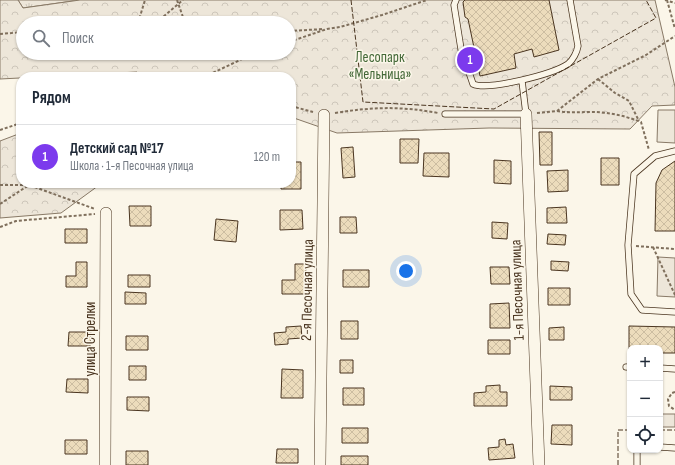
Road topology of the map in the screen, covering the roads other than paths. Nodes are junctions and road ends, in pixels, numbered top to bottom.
1 (456, 0) edge
2 (570, 0) edge
3 (522, 81) junction
4 (445, 114) road end
5 (526, 114) junction
6 (324, 115) road end
7 (675, 150) edge
8 (106, 213) road end
9 (675, 312) edge
10 (663, 368) edge
11 (675, 368) edge
12 (663, 447) edge
13 (675, 448) edge
14 (637, 453) edge
15 (105, 465) edge
16 (320, 465) edge
17 (539, 465) edge
18 (637, 465) edge

1 - 3 lane
2 - 3 lane
3 - 5 lane
4 - 5 lane
5 - 17 street, 1-я Песочная улица
6 - 16 street, 2-я Песочная улица
7 - 9 lane
8 - 15 street, улица Стрелки
10 - 11 lane
12 - 13 lane
14 - 18 lane

